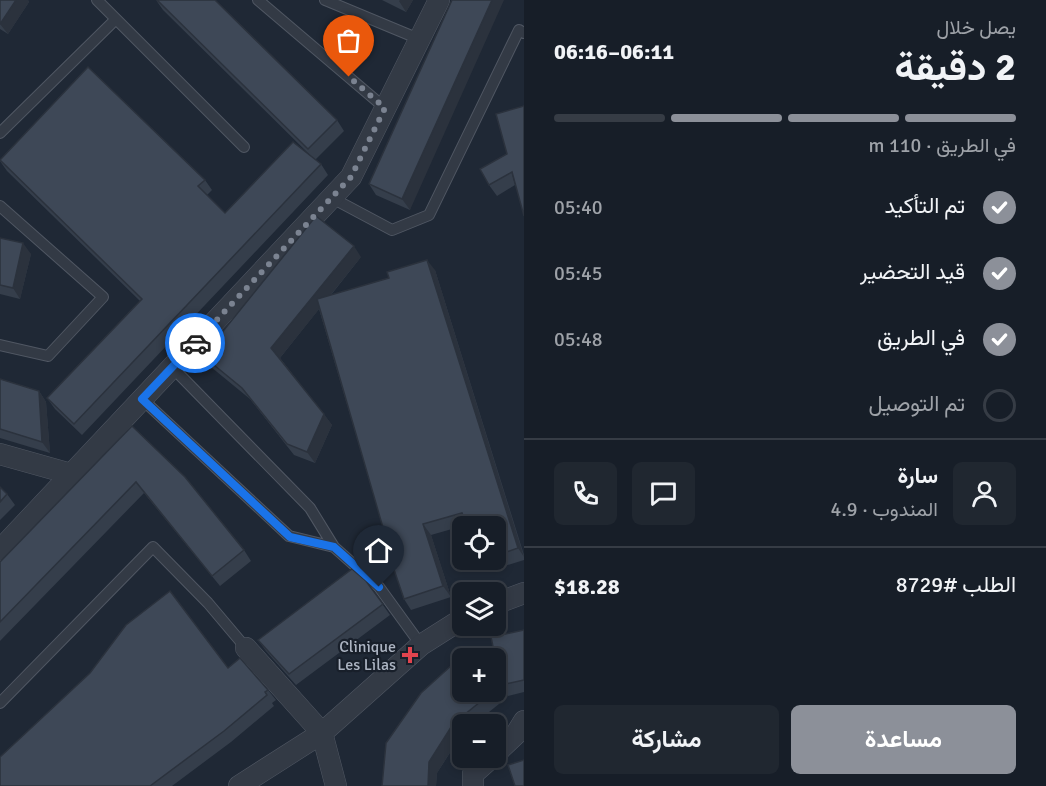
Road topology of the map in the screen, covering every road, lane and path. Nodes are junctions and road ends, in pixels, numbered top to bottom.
1 (97, 0) edge
2 (258, 0) edge
3 (325, 0) edge
4 (439, 0) edge
5 (116, 19) junction
6 (524, 33) edge
7 (419, 39) junction
8 (385, 108) junction
9 (0, 133) edge
10 (244, 147) dead end
11 (332, 198) junction
12 (0, 206) edge
13 (0, 345) edge
14 (172, 367) junction
15 (142, 399) junction
16 (0, 454) edge
17 (71, 474) junction
18 (334, 547) junction
19 (0, 550) edge
20 (524, 593) edge
21 (506, 600) edge
22 (452, 625) edge
23 (421, 645) junction
24 (246, 648) joint
25 (0, 703) edge
26 (521, 730) edge
27 (322, 733) junction
28 (506, 744) edge
29 (480, 768) edge
30 (239, 786) edge
31 (336, 786) edge
32 (473, 786) edge

1 - 5 lane
2 - 8 lane
3 - 7 lane
4 - 7 street
5 - 9 lane
5 - 10 lane
6 - 11 lane
7 - 8 street
8 - 11 street
11 - 14 street
12 - 13 lane
14 - 15 street
14 - 18 lane
15 - 17 street
15 - 18 lane
16 - 17 street
17 - 19 street
18 - 23 lane
20 - 21 street
22 - 23 street
23 - 27 street
24 - 25 lane
24 - 27 street
26 - 28 street
27 - 30 street
27 - 31 street
29 - 32 street

